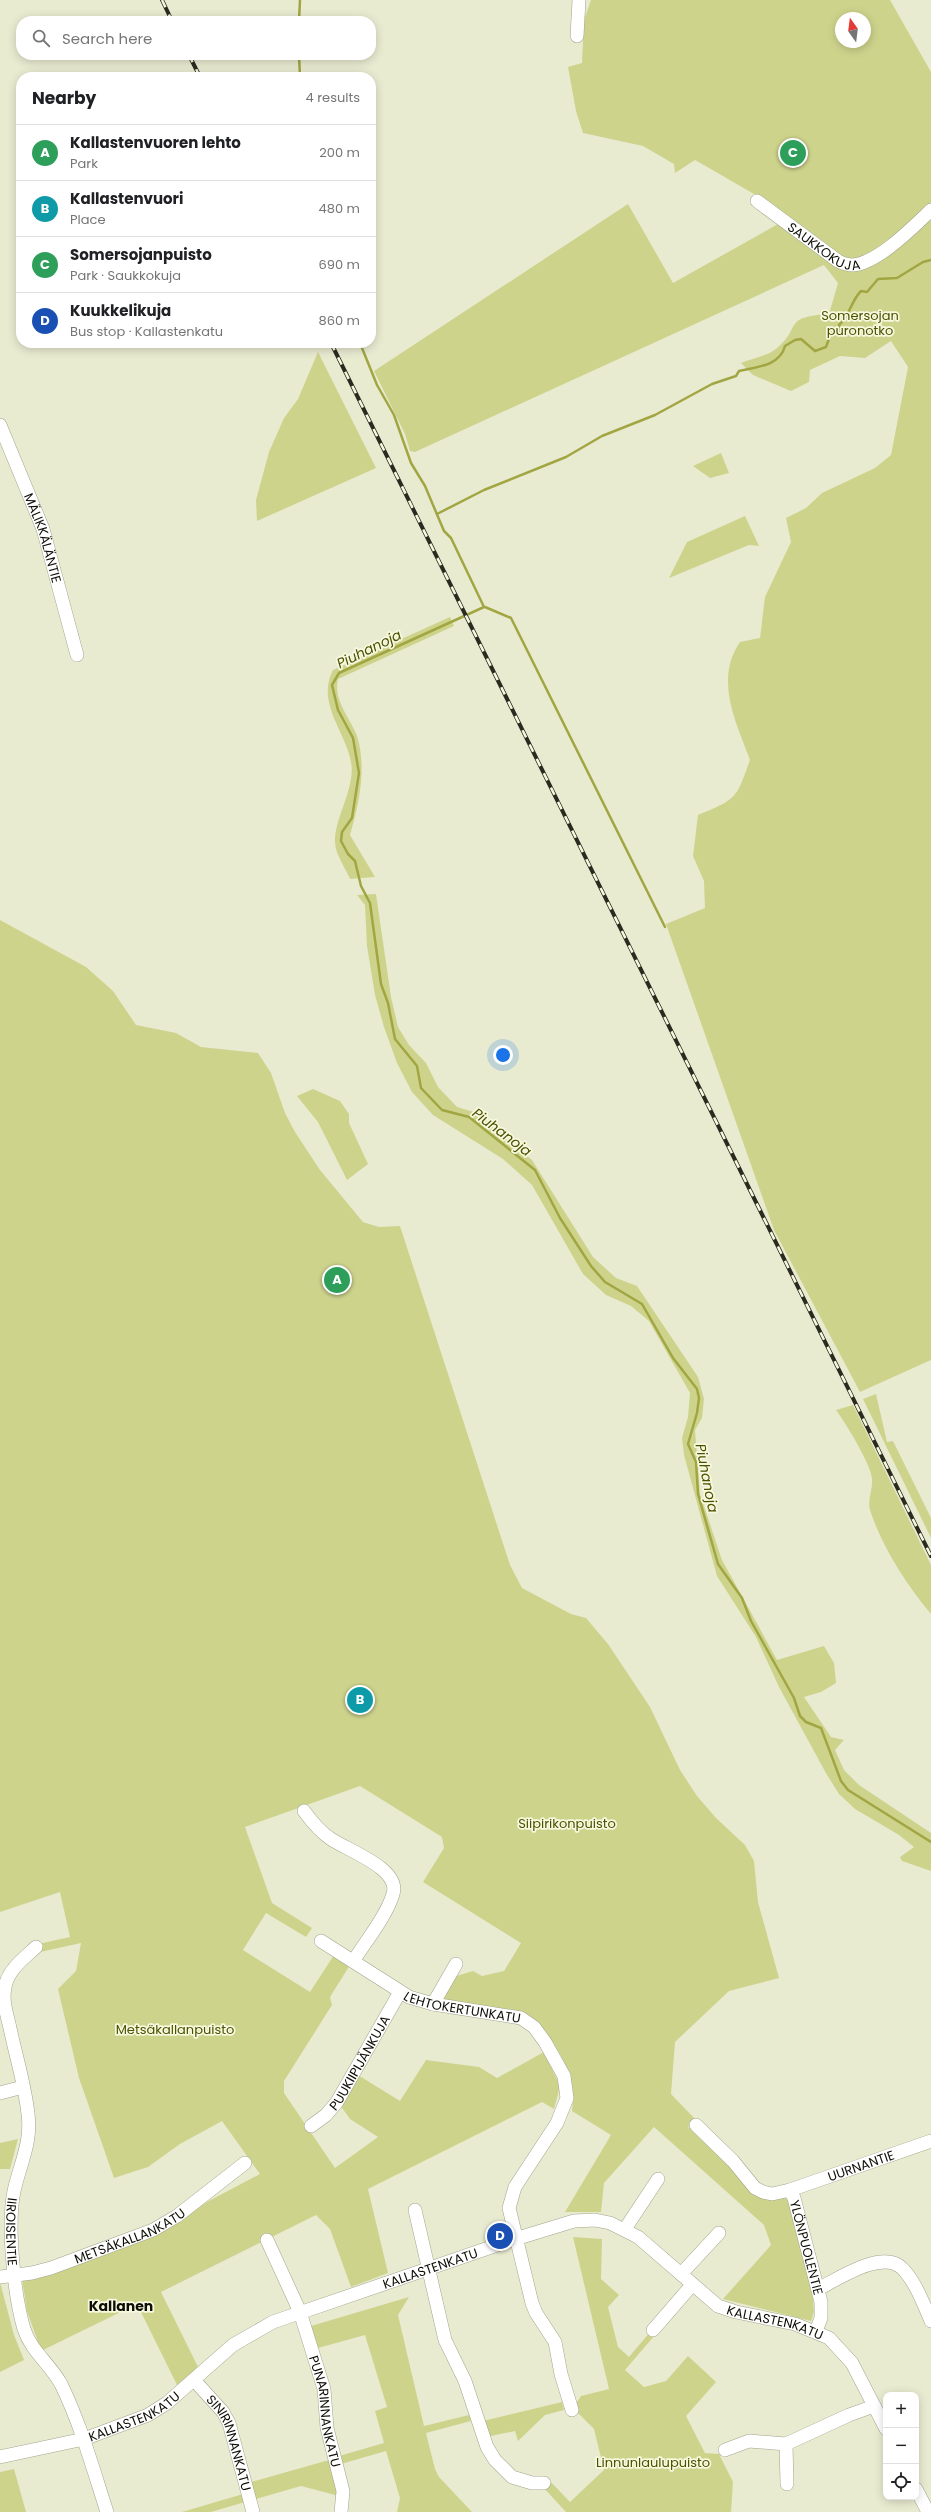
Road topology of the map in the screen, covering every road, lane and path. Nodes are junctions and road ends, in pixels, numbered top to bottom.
1 (579, 0) edge
2 (577, 36) dead end
3 (757, 201) dead end
4 (931, 210) edge
5 (0, 425) edge
6 (77, 655) dead end
7 (304, 1811) dead end
8 (321, 1941) dead end
9 (36, 1947) dead end
10 (354, 1960) junction
11 (456, 1964) dead end
12 (400, 1992) junction
13 (433, 2004) junction
14 (23, 2087) junction
15 (0, 2093) edge
16 (696, 2125) dead end
17 (311, 2126) dead end
18 (931, 2140) edge
19 (245, 2163) dead end
20 (658, 2179) dead end
21 (790, 2190) junction
22 (415, 2210) dead end
23 (625, 2229) junction
24 (719, 2233) dead end
25 (515, 2238) junction
26 (267, 2240) dead end
27 (428, 2268) junction
28 (682, 2274) junction
29 (16, 2276) junction
30 (0, 2277) edge
31 (692, 2286) junction
32 (818, 2289) junction
33 (300, 2312) junction
34 (931, 2320) edge
35 (654, 2330) dead end
36 (816, 2331) junction
37 (194, 2380) junction
38 (874, 2406) junction
39 (572, 2410) dead end
40 (885, 2428) edge
41 (84, 2439) junction
42 (786, 2444) junction
43 (725, 2450) dead end
44 (0, 2457) edge
45 (544, 2483) dead end
46 (787, 2484) dead end
47 (922, 2492) edge
48 (107, 2512) edge
49 (253, 2512) edge
50 (341, 2512) edge
51 (928, 2512) edge

1 - 2 street
3 - 4 street, SAUKKOKUJA
5 - 6 street, MÄLIKKÄLÄNTIE
7 - 10 street
8 - 10 street, LEHTOKERTUNKATU
9 - 14 street, IIROISENTIE
10 - 12 street, LEHTOKERTUNKATU
11 - 13 street
12 - 13 street, LEHTOKERTUNKATU
12 - 17 street, PUUKIIPIJÄNKUJA
13 - 25 street, LEHTOKERTUNKATU
14 - 15 street
14 - 29 street, IIROISENTIE
16 - 21 street, YLÖNPUOLENTIE
18 - 21 street, UURNANTIE
19 - 29 street, METSÄKALLANKATU
20 - 23 street
21 - 32 street, YLÖNPUOLENTIE
22 - 27 street
23 - 25 street, KALLASTENKATU
23 - 28 street, KALLASTENKATU
24 - 28 street
25 - 27 street, KALLASTENKATU
25 - 39 street, LEHTOKERTUNKATU
26 - 33 street, PUNARINNANKATU
27 - 33 street, KALLASTENKATU
27 - 45 street
28 - 31 street, KALLASTENKATU
29 - 30 street, METSÄKALLANKATU
29 - 41 street, IIROISENTIE
31 - 35 street
31 - 36 street, KALLASTENKATU
32 - 34 street
32 - 36 street, YLÖNPUOLENTIE
33 - 37 street, KALLASTENKATU
33 - 50 street, PUNARINNANKATU
36 - 38 street, KALLASTENKATU
37 - 41 street, KALLASTENKATU
37 - 49 street, SINIRINNANKATU
38 - 40 street, KALLASTENKATU
38 - 42 street
41 - 44 street, KALLASTENKATU
41 - 48 street, IIROISENTIE
42 - 43 street
42 - 46 street
47 - 51 street

